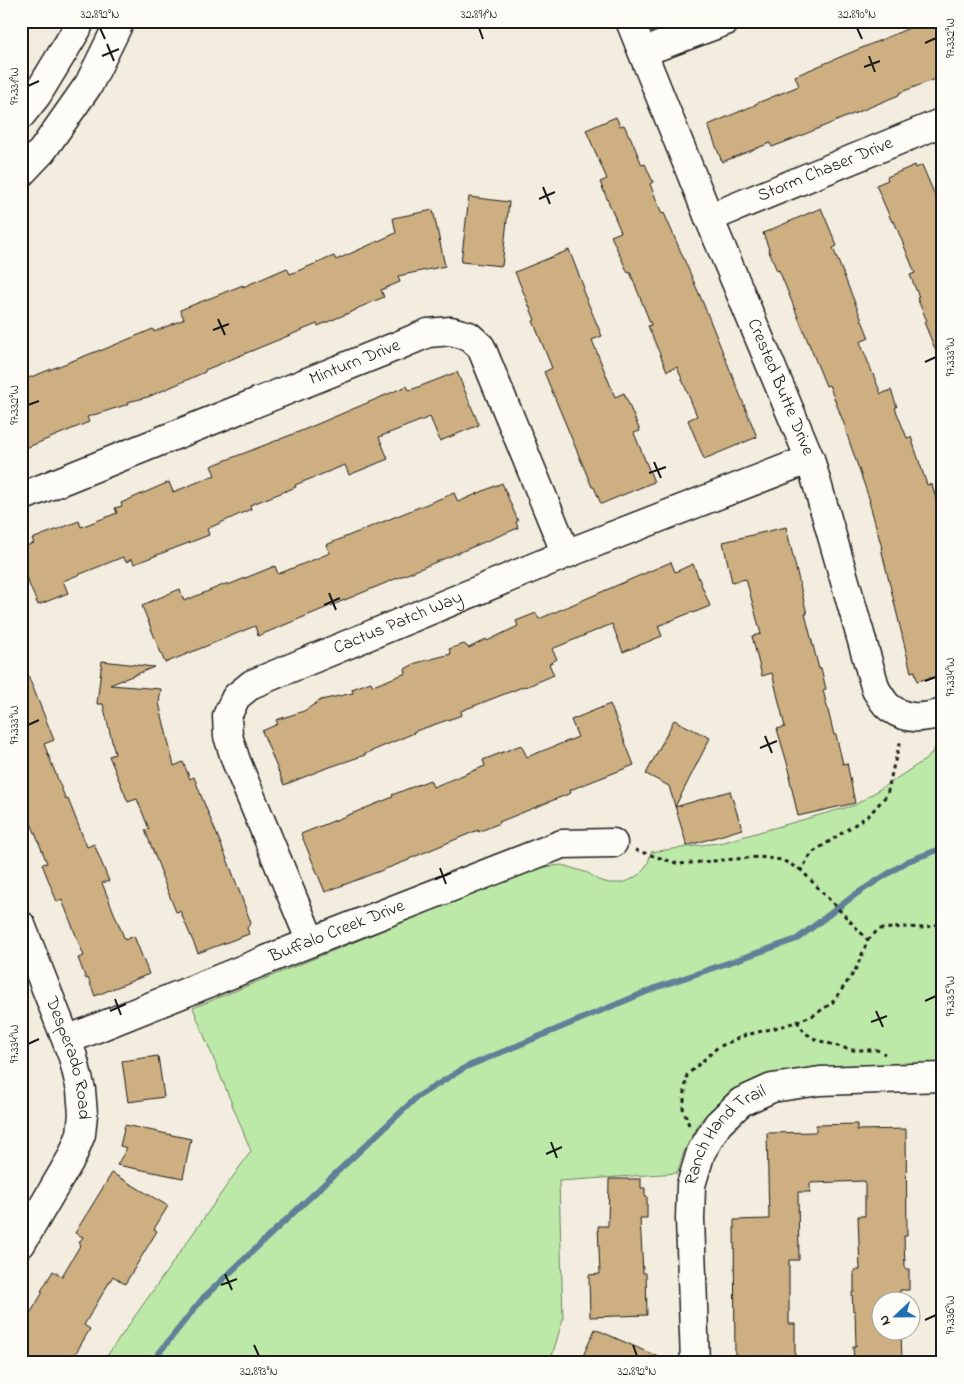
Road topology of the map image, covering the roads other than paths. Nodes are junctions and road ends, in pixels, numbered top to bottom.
1 (80, 21) edge
2 (120, 21) edge
3 (630, 21) edge
4 (726, 21) edge
5 (643, 52) junction
6 (21, 115) edge
7 (943, 122) edge
8 (21, 173) edge
9 (709, 218) junction
10 (810, 459) junction
11 (21, 497) edge
12 (566, 554) junction
13 (943, 713) edge
14 (613, 843) road end
15 (21, 925) edge
16 (311, 942) junction
17 (66, 1040) junction
18 (943, 1077) edge
19 (21, 1244) edge
20 (696, 1363) edge

1 - 6 street
2 - 8 street
3 - 5 street, Crested Butte Drive
4 - 5 street
5 - 9 street, Crested Butte Drive
7 - 9 street, Storm Chaser Drive
9 - 10 street, Crested Butte Drive
10 - 12 street, Cactus Patch Way
10 - 13 street, Crested Butte Drive
11 - 12 street, Minturn Drive
12 - 16 street, Cactus Patch Way
14 - 16 street, Buffalo Creek Drive
15 - 17 street, Desperado Road
16 - 17 street, Buffalo Creek Drive
17 - 19 street, Desperado Road
18 - 20 street, Ranch Hand Trail

